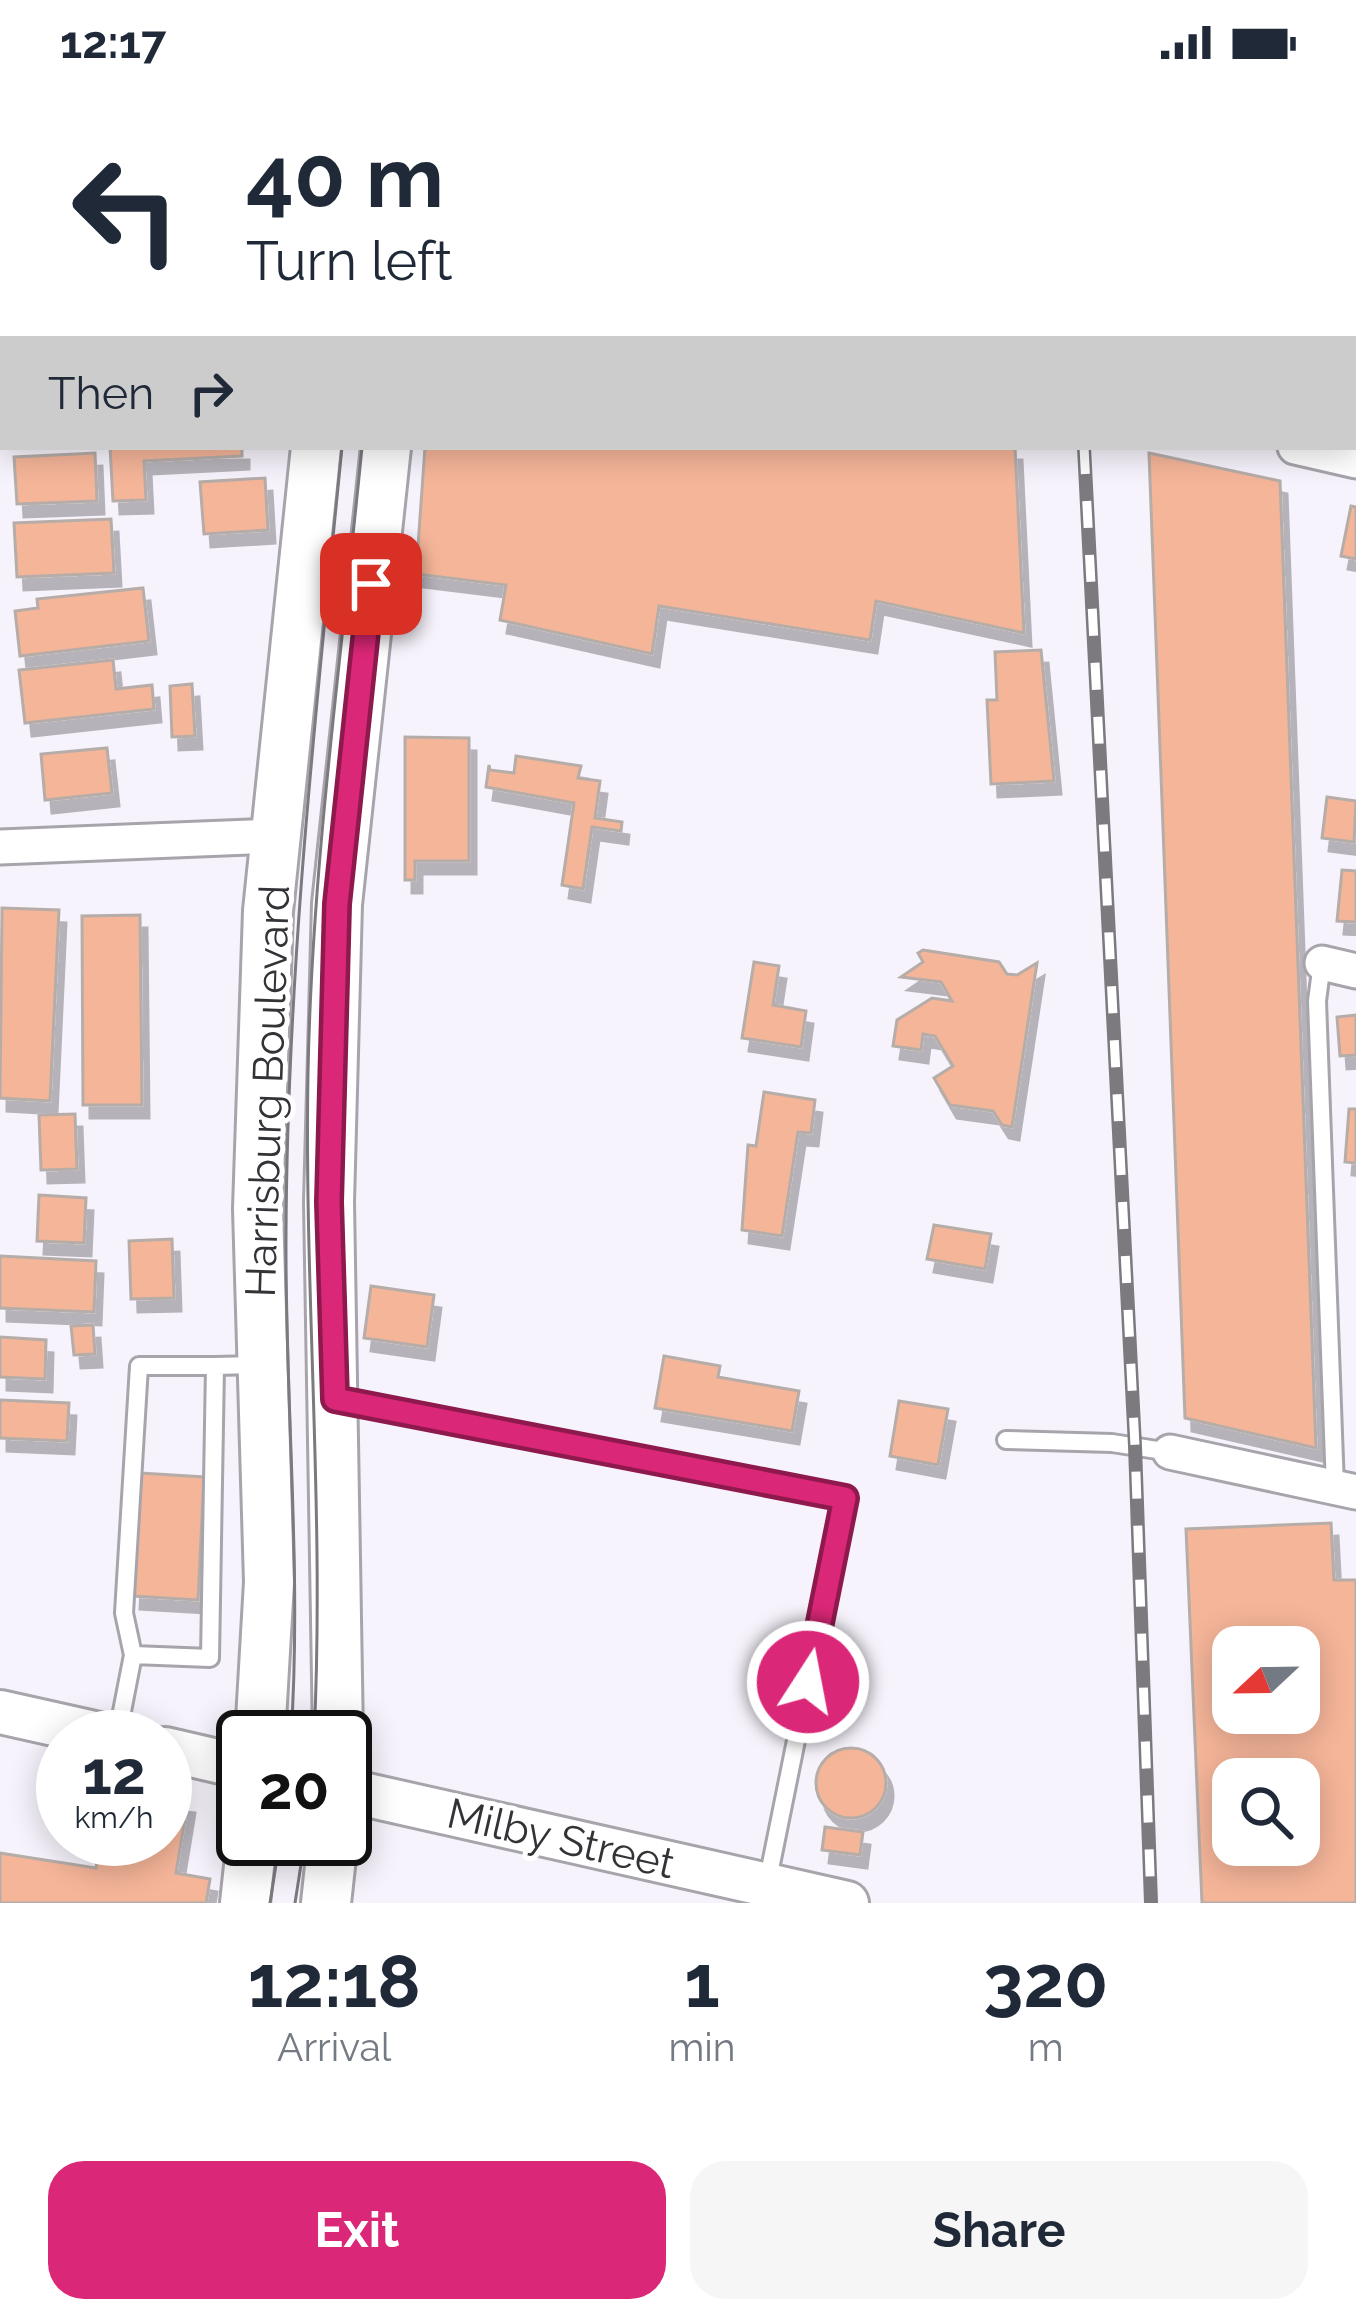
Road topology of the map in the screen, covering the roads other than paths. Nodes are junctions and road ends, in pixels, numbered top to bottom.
1 (316, 450) edge
2 (386, 450) edge
3 (1308, 450) edge
4 (1356, 460) edge
5 (276, 836) junction
6 (0, 848) edge
7 (1322, 963) joint
8 (1356, 971) edge
9 (263, 1364) junction
10 (215, 1366) junction
11 (335, 1399) junction
12 (1006, 1440) dead end
13 (1169, 1453) joint
14 (1346, 1490) edge
15 (133, 1655) junction
16 (120, 1710) edge
17 (262, 1710) edge
18 (338, 1710) edge
19 (0, 1712) edge
20 (36, 1720) edge
21 (372, 1797) edge
22 (249, 1866) edge
23 (330, 1866) edge
24 (764, 1894) edge
25 (245, 1903) edge
26 (326, 1903) edge
27 (847, 1903) edge

1 - 5 main road, Harrisburg Boulevard
2 - 11 main road, Harrisburg Boulevard
3 - 4 street
5 - 6 street
5 - 9 main road, Harrisburg Boulevard
7 - 8 street
7 - 14 lane
9 - 10 lane
9 - 17 main road, Harrisburg Boulevard
10 - 15 lane
10 - 15 lane
11 - 18 main road, Harrisburg Boulevard
11 - 24 lane
12 - 13 lane
13 - 14 street
15 - 16 lane
19 - 20 street
21 - 24 street, Milby Street
22 - 25 main road
23 - 26 main road
24 - 27 street, Milby Street

